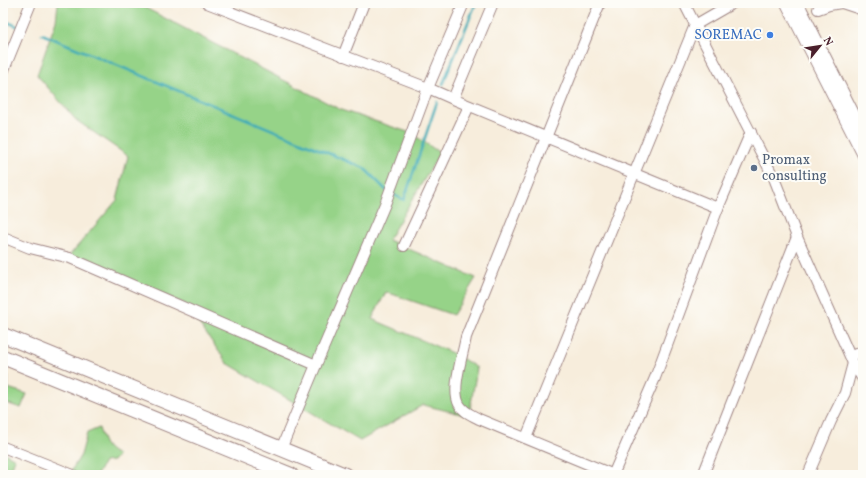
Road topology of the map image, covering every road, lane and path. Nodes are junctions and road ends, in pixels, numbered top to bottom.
1 (31, 3) edge
2 (207, 3) edge
3 (364, 3) edge
4 (464, 3) edge
5 (493, 3) edge
6 (600, 3) edge
7 (684, 3) edge
8 (733, 3) edge
9 (784, 3) edge
10 (794, 3) edge
11 (842, 3) edge
12 (818, 9) dead end
13 (863, 10) edge
14 (695, 25) junction
15 (343, 56) junction
16 (3, 72) edge
17 (428, 88) junction
18 (453, 99) junction
19 (469, 106) junction
20 (751, 132) junction
21 (546, 138) junction
22 (863, 140) edge
23 (863, 161) edge
24 (634, 174) junction
25 (718, 208) junction
26 (3, 237) edge
27 (797, 237) junction
28 (404, 246) dead end
29 (3, 335) edge
30 (863, 351) edge
31 (3, 357) edge
32 (852, 360) junction
33 (316, 365) junction
34 (863, 379) edge
35 (526, 438) junction
36 (3, 447) edge
37 (282, 449) junction
38 (276, 472) edge
39 (73, 475) edge
40 (291, 475) edge
41 (345, 475) edge
42 (614, 475) edge
43 (703, 475) edge
44 (808, 475) edge

1 - 16 street
2 - 15 street
3 - 15 street
4 - 17 street
5 - 18 street
6 - 21 street
7 - 14 street
8 - 14 street
9 - 23 lane
10 - 22 highway
11 - 12 street
11 - 13 street
14 - 20 street
14 - 24 street
15 - 17 street
17 - 18 street
17 - 33 street
18 - 19 street
19 - 21 street
19 - 28 street
20 - 25 street
20 - 27 street
21 - 24 street
21 - 35 street
24 - 25 street
24 - 35 street
25 - 42 street
26 - 33 street
27 - 32 street
27 - 43 street
29 - 37 street
30 - 32 street
31 - 38 street
32 - 34 street
32 - 44 street
33 - 37 street
35 - 42 street
36 - 39 street
37 - 41 street
38 - 40 street

